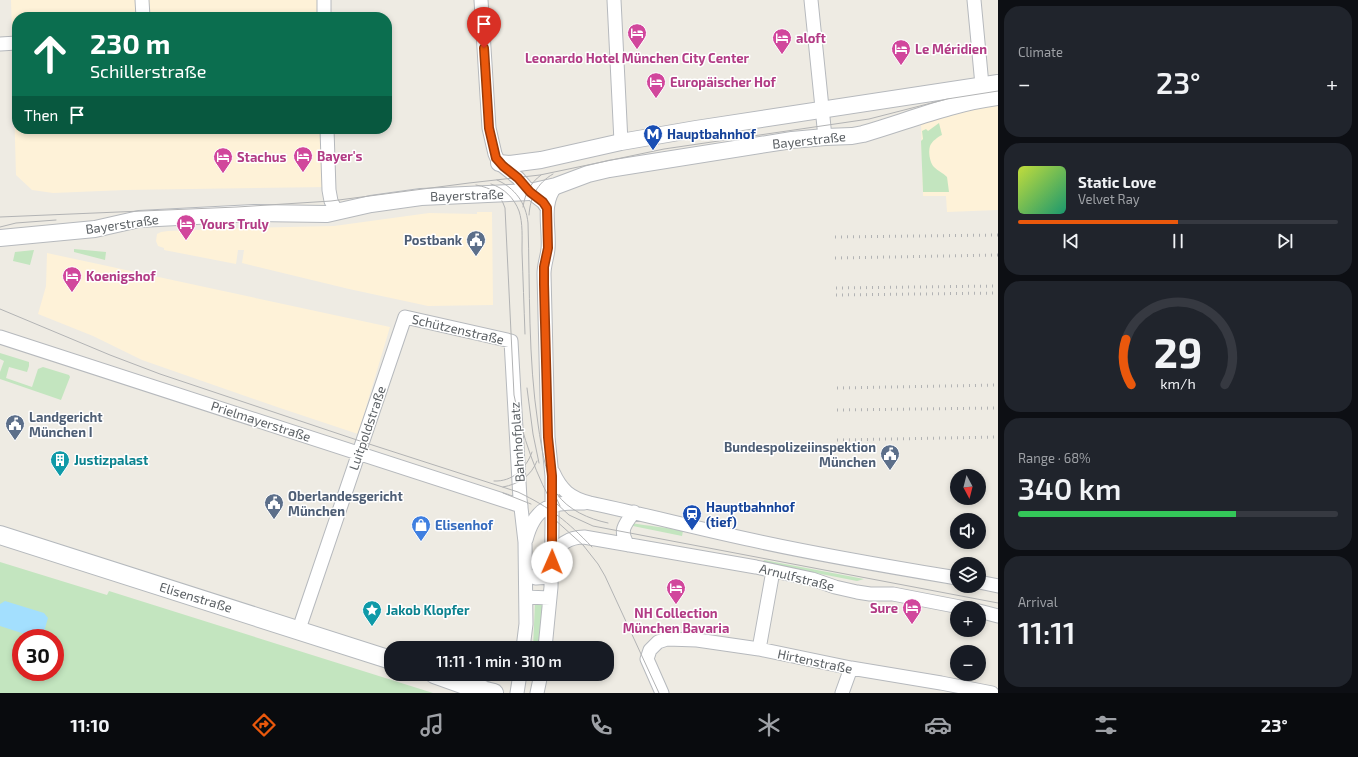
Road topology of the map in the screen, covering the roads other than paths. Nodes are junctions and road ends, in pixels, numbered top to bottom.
1 (142, 0) edge
2 (324, 0) edge
3 (481, 0) edge
4 (614, 0) edge
5 (811, 0) edge
6 (974, 0) edge
7 (143, 12) edge
8 (324, 12) edge
9 (0, 44) edge
10 (12, 44) edge
11 (998, 83) edge
12 (982, 85) junction
13 (998, 97) edge
14 (822, 110) junction
15 (327, 134) edge
16 (825, 137) junction
17 (621, 142) junction
18 (499, 163) junction
19 (556, 186) junction
20 (530, 192) junction
21 (547, 208) junction
22 (337, 212) junction
23 (0, 238) edge
24 (405, 317) joint
25 (0, 337) edge
26 (511, 341) joint
27 (359, 453) junction
28 (552, 469) junction
29 (590, 503) junction
30 (552, 505) junction
31 (521, 506) junction
32 (634, 512) junction
33 (0, 535) edge
34 (525, 542) junction
35 (628, 545) junction
36 (552, 560) junction
37 (773, 571) junction
38 (526, 574) junction
39 (551, 576) junction
40 (950, 577) edge
41 (986, 583) edge
42 (998, 586) edge
43 (526, 597) junction
44 (550, 598) junction
45 (950, 605) edge
46 (986, 613) edge
47 (998, 616) edge
48 (299, 629) junction
49 (524, 641) edge
50 (546, 641) edge
51 (759, 649) junction
52 (384, 658) edge
53 (851, 668) junction
54 (452, 681) edge
55 (480, 681) edge
56 (519, 681) edge
57 (540, 681) edge
58 (471, 688) edge
59 (494, 693) edge
60 (517, 693) edge
61 (537, 693) edge
62 (662, 693) edge
63 (842, 693) edge
64 (992, 693) edge

1 - 7 street
2 - 8 street
3 - 18 street
4 - 17 street
5 - 14 street
6 - 12 street
9 - 10 street
11 - 12 street, Bayerstraße
12 - 14 street, Bayerstraße
13 - 16 street, Bayerstraße
14 - 16 street
14 - 17 street, Bayerstraße
15 - 22 street
16 - 19 street, Bayerstraße
17 - 18 street, Bayerstraße
18 - 20 street
19 - 20 street, Bayerstraße
19 - 21 street
20 - 21 street
20 - 22 street, Bayerstraße
21 - 28 street
22 - 23 street, Bayerstraße
24 - 26 street, Schützenstraße
24 - 27 street, Luitpoldstraße
25 - 27 street, Prielmayerstraße
26 - 31 street, Bahnhofplatz
27 - 31 street, Prielmayerstraße
27 - 48 street, Luitpoldstraße
28 - 29 street, Arnulfstraße
28 - 30 street
29 - 30 street, Arnulfstraße
29 - 32 street, Arnulfstraße
30 - 34 street
30 - 36 street
31 - 34 street, Bahnhofplatz
32 - 35 street
32 - 40 street, Arnulfstraße
33 - 48 main road, Elisenstraße
34 - 38 street, Bahnhofplatz
35 - 36 street, Arnulfstraße
35 - 37 street, Arnulfstraße
36 - 39 street
37 - 45 street, Arnulfstraße
37 - 51 street
38 - 39 street
38 - 43 street, Bahnhofplatz
39 - 44 street
41 - 42 street
43 - 44 street
43 - 49 street, Bahnhofplatz
44 - 50 street
46 - 47 street
48 - 52 main road, Elisenstraße
51 - 53 street, Hirtenstraße
51 - 62 street, Hirtenstraße
53 - 63 street
53 - 64 street, Hirtenstraße
54 - 58 main road
55 - 58 street
56 - 60 street
57 - 61 street
58 - 59 main road

